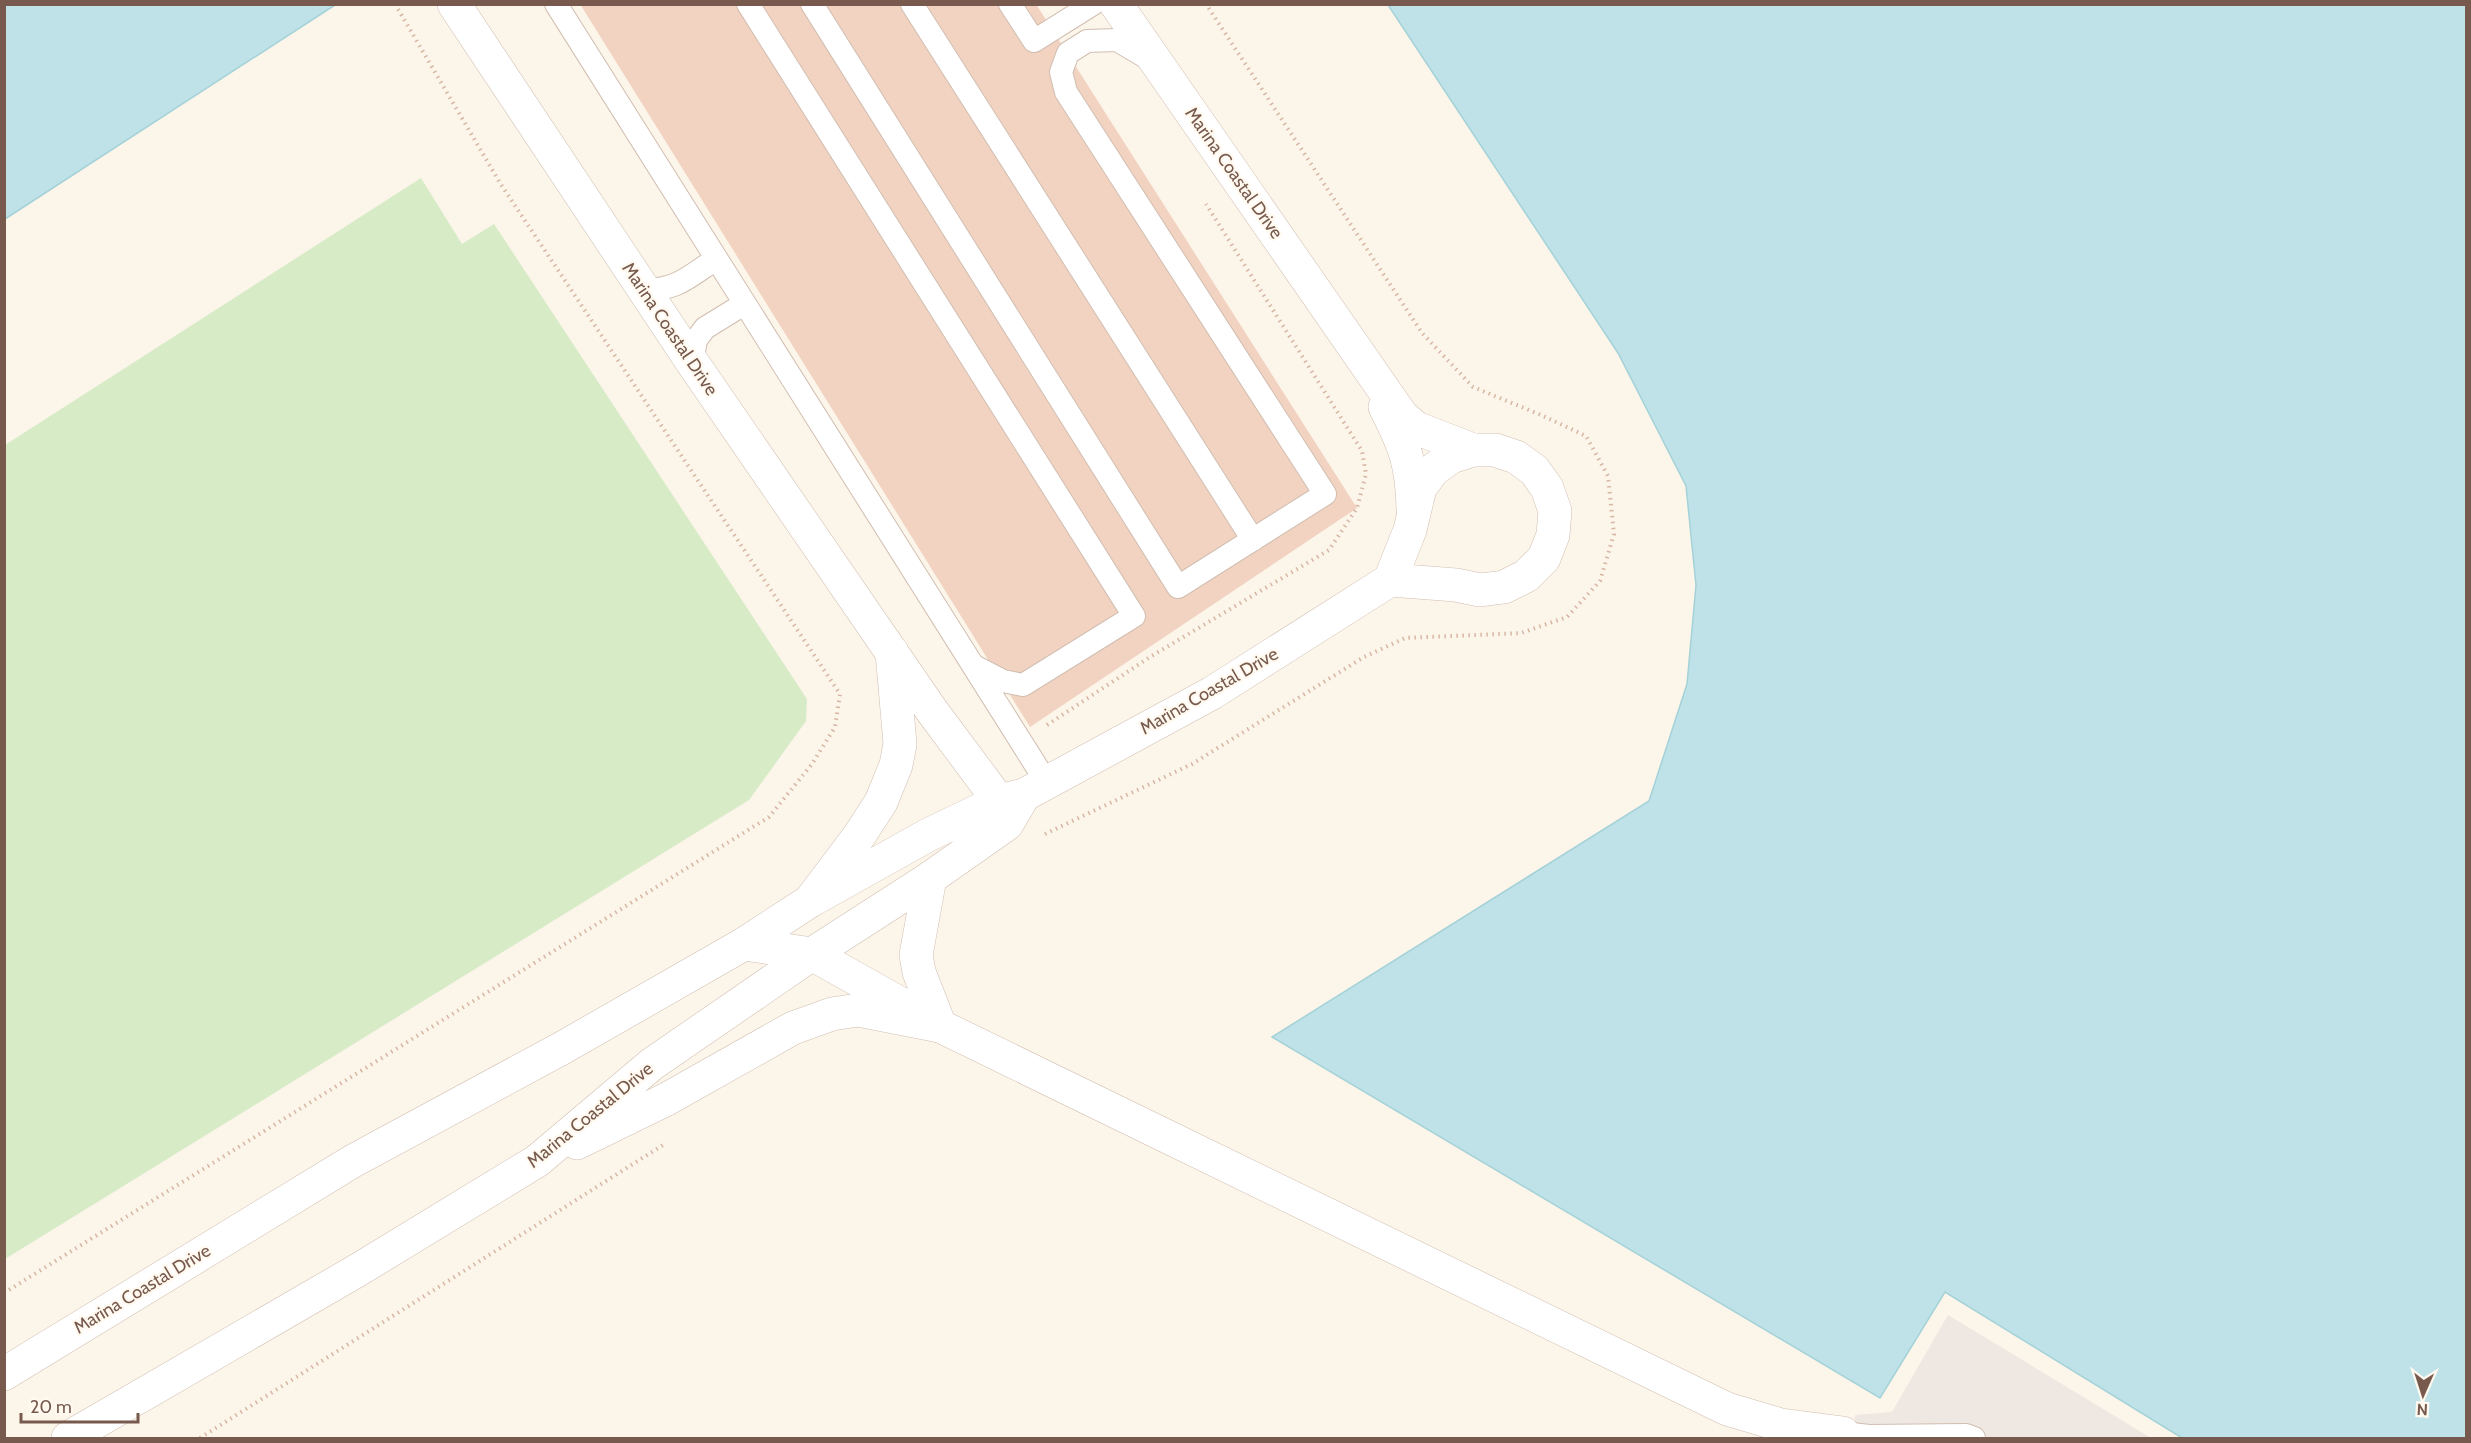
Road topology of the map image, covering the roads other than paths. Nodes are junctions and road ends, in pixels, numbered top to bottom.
1 (454, 4) edge
2 (556, 4) edge
3 (748, 4) edge
4 (812, 4) edge
5 (912, 4) edge
6 (1010, 4) edge
7 (1093, 4) edge
8 (1116, 4) edge
9 (1158, 64) junction
10 (716, 259) junction
11 (643, 290) junction
12 (744, 304) junction
13 (1351, 341) junction
14 (692, 362) junction
15 (1473, 450) junction
16 (1413, 509) junction
17 (1253, 540) junction
18 (1390, 580) junction
19 (892, 650) junction
20 (971, 664) junction
21 (1024, 793) junction
22 (930, 878) junction
23 (810, 901) junction
24 (744, 944) junction
25 (812, 954) junction
26 (940, 1026) junction
27 (537, 1161) junction
28 (4, 1374) edge
29 (1843, 1433) joint
30 (68, 1438) edge
31 (1974, 1438) edge

1 - 11 street, Marina Coastal Drive
2 - 10 lane
3 - 20 lane
4 - 17 lane
5 - 17 lane
6 - 7 lane
8 - 9 street, Marina Coastal Drive
9 - 13 street, Marina Coastal Drive
9 - 17 lane
10 - 11 lane
10 - 12 lane
11 - 14 street, Marina Coastal Drive
12 - 14 lane
12 - 20 lane
13 - 15 street, Marina Coastal Drive
13 - 16 street, Marina Coastal Drive
14 - 19 street, Marina Coastal Drive
15 - 16 street, Marina Coastal Drive
15 - 18 street, Marina Coastal Drive
16 - 18 street, Marina Coastal Drive
18 - 21 street, Marina Coastal Drive
19 - 21 street, Marina Coastal Drive
19 - 23 street, Marina Coastal Drive
20 - 21 lane
21 - 22 street, Marina Coastal Drive
21 - 23 street, Marina Coastal Drive
22 - 25 street, Marina Coastal Drive
22 - 26 street
23 - 24 street, Marina Coastal Drive
24 - 25 street
24 - 28 street, Marina Coastal Drive
25 - 26 street
25 - 27 street, Marina Coastal Drive
26 - 27 street
26 - 29 street
27 - 30 street, Marina Coastal Drive
29 - 31 lane

